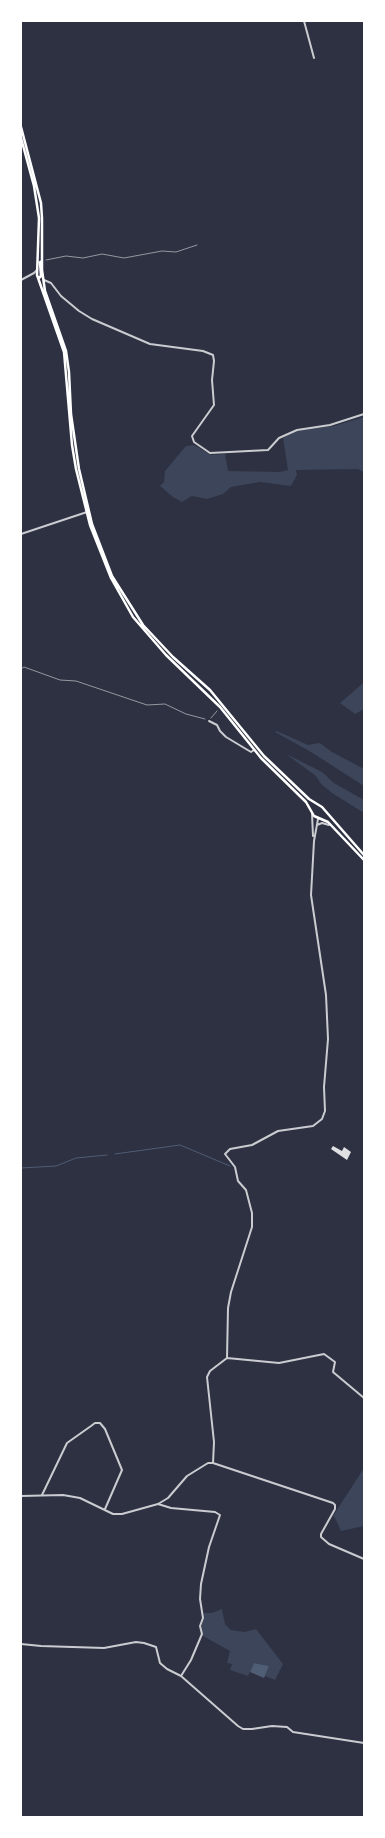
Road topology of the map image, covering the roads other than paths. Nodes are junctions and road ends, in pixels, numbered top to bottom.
1 (304, 21) edge
2 (314, 58) dead end
3 (21, 127) edge
4 (21, 138) edge
5 (42, 261) junction
6 (37, 270) junction
7 (31, 275) junction
8 (39, 278) junction
9 (21, 280) edge
10 (44, 280) junction
11 (364, 414) edge
12 (86, 512) junction
13 (21, 534) edge
14 (209, 721) road end
15 (254, 750) junction
16 (319, 806) junction
17 (324, 811) junction
18 (312, 812) junction
19 (319, 818) junction
20 (316, 825) junction
21 (332, 826) junction
22 (314, 841) junction
23 (364, 855) edge
24 (364, 860) edge
25 (227, 1358) junction
26 (364, 1398) edge
27 (213, 1463) junction
28 (42, 1495) junction
29 (21, 1496) edge
30 (158, 1504) junction
31 (105, 1509) junction
32 (364, 1558) edge
33 (21, 1644) edge
34 (181, 1676) junction
35 (364, 1743) edge

1 - 2 street
3 - 5 main road
4 - 6 main road
5 - 8 main road
5 - 10 main road
6 - 7 street
6 - 8 main road
7 - 8 street
7 - 9 street
8 - 12 main road
10 - 11 street
10 - 16 main road
12 - 13 street
12 - 15 main road
14 - 15 street
15 - 18 main road
16 - 17 main road
16 - 18 main road
17 - 19 main road
17 - 23 main road
18 - 19 main road
18 - 22 street
19 - 20 street
19 - 21 main road
20 - 21 street
20 - 22 street
21 - 24 main road
22 - 25 street
25 - 26 street
25 - 27 street
27 - 30 street
27 - 32 street
28 - 29 street
28 - 31 street
28 - 31 street
30 - 31 street
30 - 34 street
33 - 34 street
34 - 35 street

